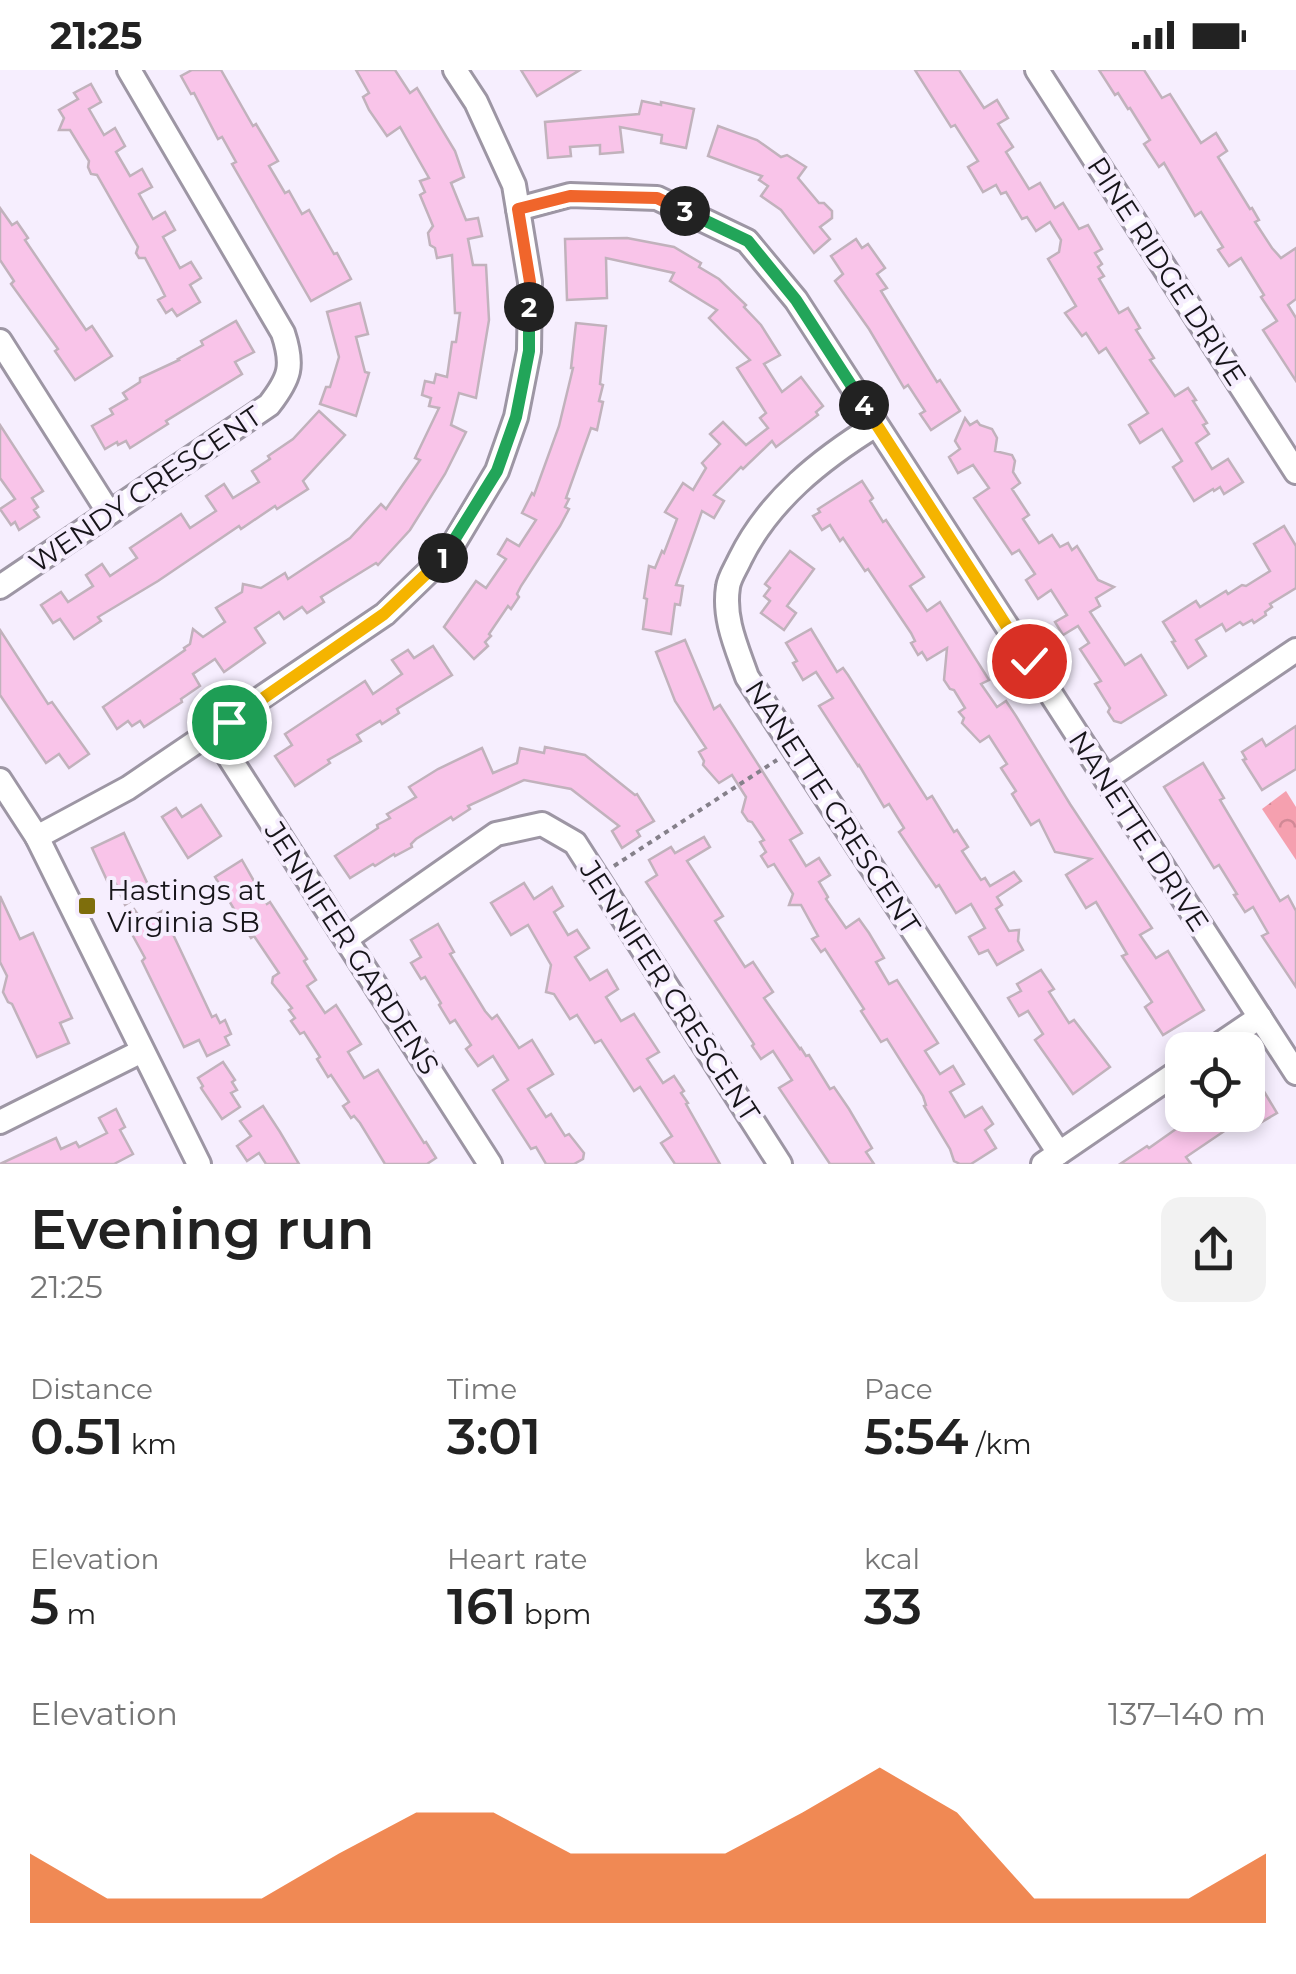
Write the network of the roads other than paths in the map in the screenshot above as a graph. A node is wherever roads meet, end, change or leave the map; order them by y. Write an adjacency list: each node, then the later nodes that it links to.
1 (129, 70): 8 (street, WENDY CRESCENT)
2 (456, 70): 4 (street)
3 (1037, 70): 7 (street, PINE RIDGE DRIVE)
4 (518, 209): 6 (street, NANETTE DRIVE); 11 (street)
5 (0, 341): 8 (street)
6 (876, 425): 12 (street, NANETTE DRIVE); 22 (street, NANETTE CRESCENT)
7 (1296, 472)
8 (108, 513): 9 (street, WENDY CRESCENT)
9 (0, 587)
10 (1296, 650): 12 (street)
11 (213, 732): 14 (street); 15 (street, JENNIFER GARDENS)
12 (1106, 779): 16 (street, NANETTE DRIVE)
13 (0, 780): 14 (street)
14 (37, 836): 18 (street)
15 (346, 939): 24 (street, JENNIFER GARDENS); 25 (street, JENNIFER CRESCENT)
16 (1260, 1017): 17 (street); 19 (street, NANETTE DRIVE)
17 (1238, 1032)
18 (142, 1050): 21 (street); 23 (street)
19 (1296, 1073)
20 (1165, 1081): 22 (street)
21 (0, 1122)
22 (1051, 1158)
23 (199, 1164)
24 (490, 1164)
25 (780, 1164)

